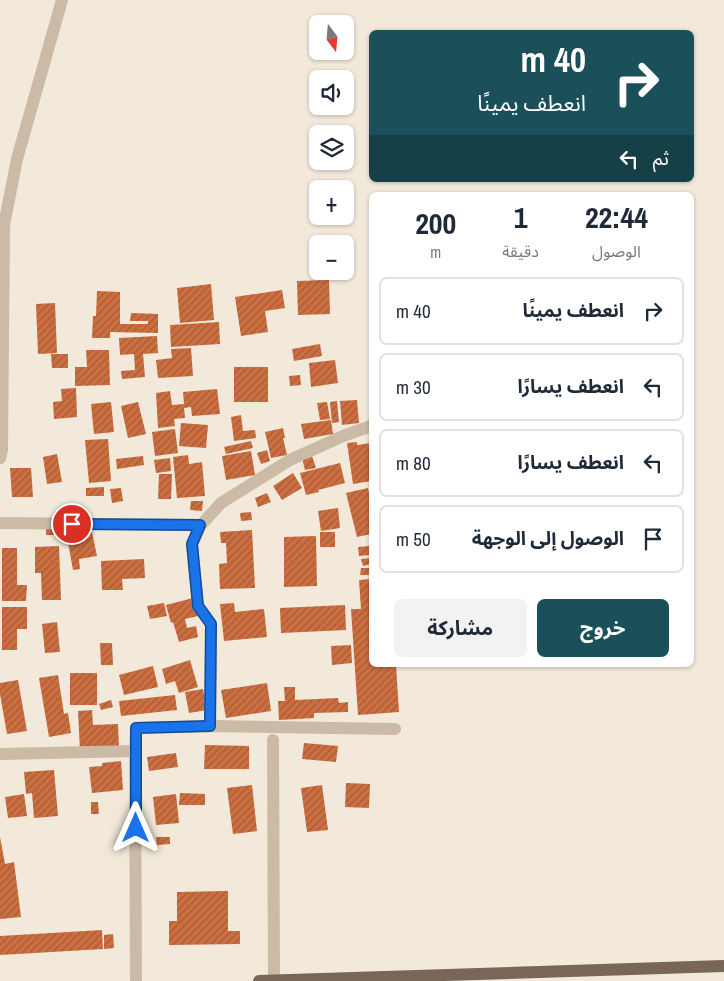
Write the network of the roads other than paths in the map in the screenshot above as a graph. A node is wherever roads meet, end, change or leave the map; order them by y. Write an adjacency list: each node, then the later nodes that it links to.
1 (62, 0): 3 (street)
2 (369, 427): 5 (street)
3 (0, 458)
4 (0, 523): 5 (street)
5 (200, 525): 6 (street)
6 (210, 726): 7 (street); 9 (street)
7 (395, 729)
8 (272, 740): 12 (street)
9 (136, 752): 10 (street); 13 (street)
10 (0, 754)
11 (724, 966): 12 (main road)
12 (274, 980): 14 (main road)
13 (136, 981)
14 (259, 981)

